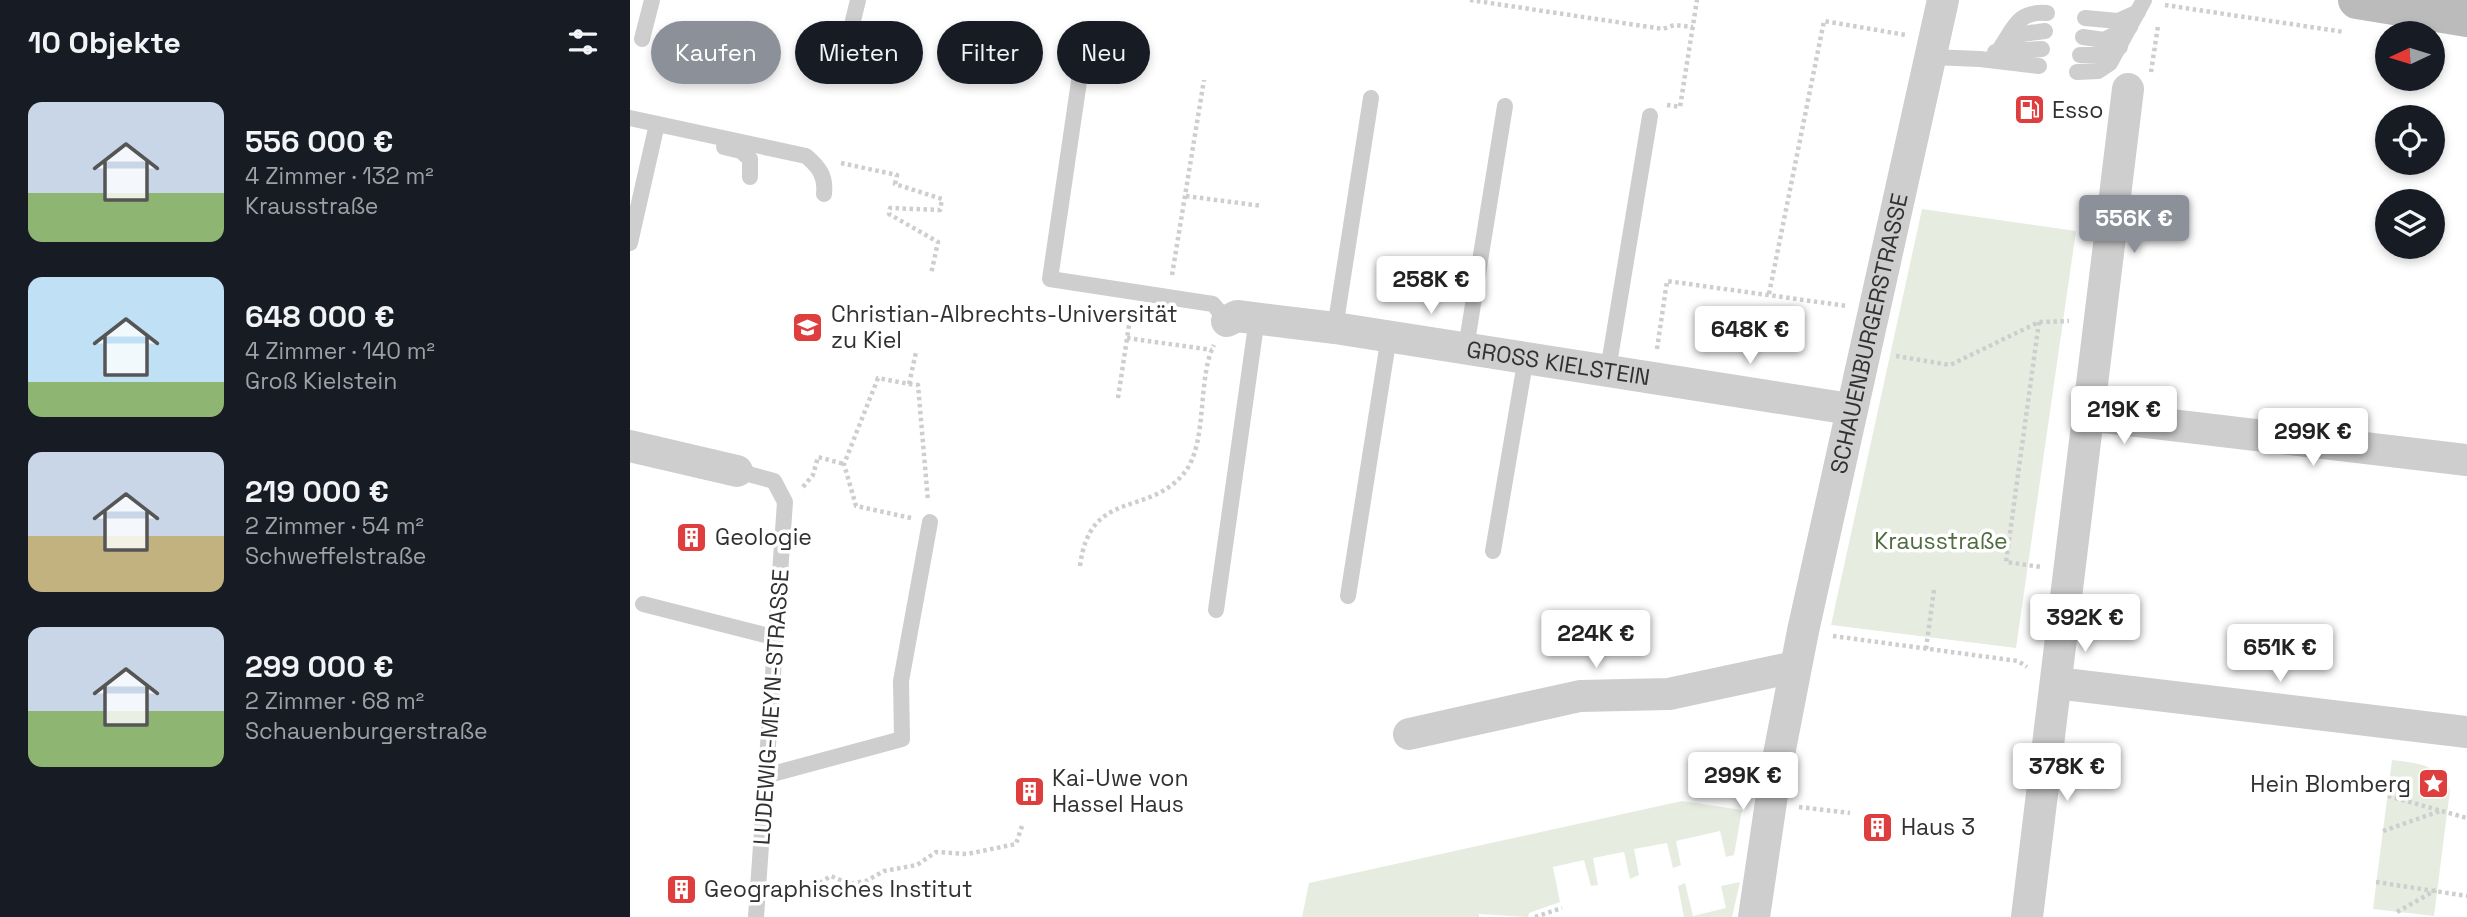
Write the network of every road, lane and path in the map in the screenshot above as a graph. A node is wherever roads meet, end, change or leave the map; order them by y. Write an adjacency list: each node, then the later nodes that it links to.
1 (652, 0): 19 (lane)
2 (858, 0): 13 (lane)
3 (1470, 0): 15 (path)
4 (1697, 0): 15 (path)
5 (1943, 0): 21 (street, SCHAUENBURGERSTRASSE)
6 (2141, 4): 7 (path); 11 (lane); 16 (lane)
7 (2167, 5): 8 (path); 10 (path)
8 (2160, 10)
9 (2048, 13): 23 (lane)
10 (2351, 16): 12 (main road)
11 (2085, 18)
12 (2467, 18)
13 (853, 21)
14 (2158, 23): 30 (path)
15 (1693, 27): 33 (path)
16 (2130, 27): 18 (lane); 20 (lane)
17 (2045, 31): 23 (lane)
18 (2083, 37)
19 (642, 39)
20 (2120, 47): 24 (lane); 27 (lane)
21 (1933, 48): 25 (lane); 45 (path); 47 (street, SCHAUENBURGERSTRASSE)
22 (2042, 49): 23 (lane)
23 (1999, 50): 25 (lane)
24 (2080, 55)
25 (1980, 59): 26 (lane)
26 (2039, 66)
27 (2077, 72)
28 (1204, 80): 40 (path)
29 (1079, 84): 44 (lane)
30 (2128, 89): 48 (street)
31 (1371, 98): 51 (lane)
32 (1505, 106): 54 (lane)
33 (1650, 116): 59 (lane)
34 (630, 118): 35 (lane)
35 (657, 124): 36 (lane); 42 (lane)
36 (710, 138): 37 (lane); 38 (lane)
37 (806, 156): 39 (lane); 43 (path)
38 (750, 177)
39 (824, 194)
40 (1186, 196): 41 (path); 46 (path)
41 (1262, 206)
42 (630, 243)
43 (931, 274)
44 (1134, 291): 46 (lane); 53 (path)
45 (1769, 294): 47 (path); 60 (path)
46 (1168, 297): 49 (lane)
47 (1873, 310): 56 (street, SCHAUENBURGERSTRASSE)
48 (2100, 319): 50 (path); 64 (street)
49 (1242, 320): 51 (street, GROSS KIELSTEIN); 55 (path); 77 (lane)
50 (2039, 322): 56 (path); 72 (path)
51 (1335, 328): 52 (street, GROSS KIELSTEIN)
52 (1389, 336): 54 (street, GROSS KIELSTEIN); 75 (lane)
53 (1127, 338): 55 (path); 62 (path)
54 (1465, 348): 58 (street, GROSS KIELSTEIN)
55 (1212, 351): 73 (path)
56 (1864, 351): 63 (street, SCHAUENBURGERSTRASSE)
57 (916, 352): 61 (path)
58 (1526, 358): 59 (street, GROSS KIELSTEIN); 71 (lane)
59 (1608, 370): 60 (street, GROSS KIELSTEIN)
60 (1652, 377): 63 (street, GROSS KIELSTEIN)
61 (909, 384): 67 (path); 70 (path)
62 (1118, 398)
63 (1850, 409): 78 (street, SCHAUENBURGERSTRASSE)
64 (2087, 415): 66 (street); 82 (street)
65 (630, 446): 68 (street)
66 (2467, 460)
67 (845, 464): 69 (path); 70 (path)
68 (737, 471): 69 (lane)
69 (783, 493): 79 (lane, LUDEWIG-MEYN-STRASSE)
70 (930, 522): 85 (lane)
71 (1493, 551)
72 (2006, 562)
73 (1080, 566)
74 (1934, 590): 80 (path)
75 (1348, 596)
76 (643, 604): 79 (lane)
77 (1216, 610)
78 (1803, 631): 80 (path); 81 (street, SCHAUENBURGERSTRASSE)
79 (773, 637): 85 (lane, LUDEWIG-MEYN-STRASSE)
80 (1926, 649): 82 (path)
81 (1796, 667): 84 (street); 87 (street, SCHAUENBURGERSTRASSE)
82 (2056, 683): 83 (street); 102 (street)
83 (2467, 732)
84 (1409, 734)
85 (765, 776): 93 (lane, LUDEWIG-MEYN-STRASSE)
86 (2388, 796): 88 (path)
87 (1771, 803): 89 (path); 101 (street, SCHAUENBURGERSTRASSE)
88 (2441, 811): 90 (path); 92 (path)
89 (1850, 813)
90 (2467, 818)
91 (1023, 823): 93 (path)
92 (2382, 831)
93 (761, 877): 99 (lane, LUDEWIG-MEYN-STRASSE)
94 (2376, 882): 95 (path)
95 (2437, 890): 96 (path); 98 (path)
96 (2467, 896)
97 (1562, 908): 100 (path)
98 (2397, 912)
99 (756, 917)
100 (1535, 917)
101 (1754, 917)
102 (2027, 917)

